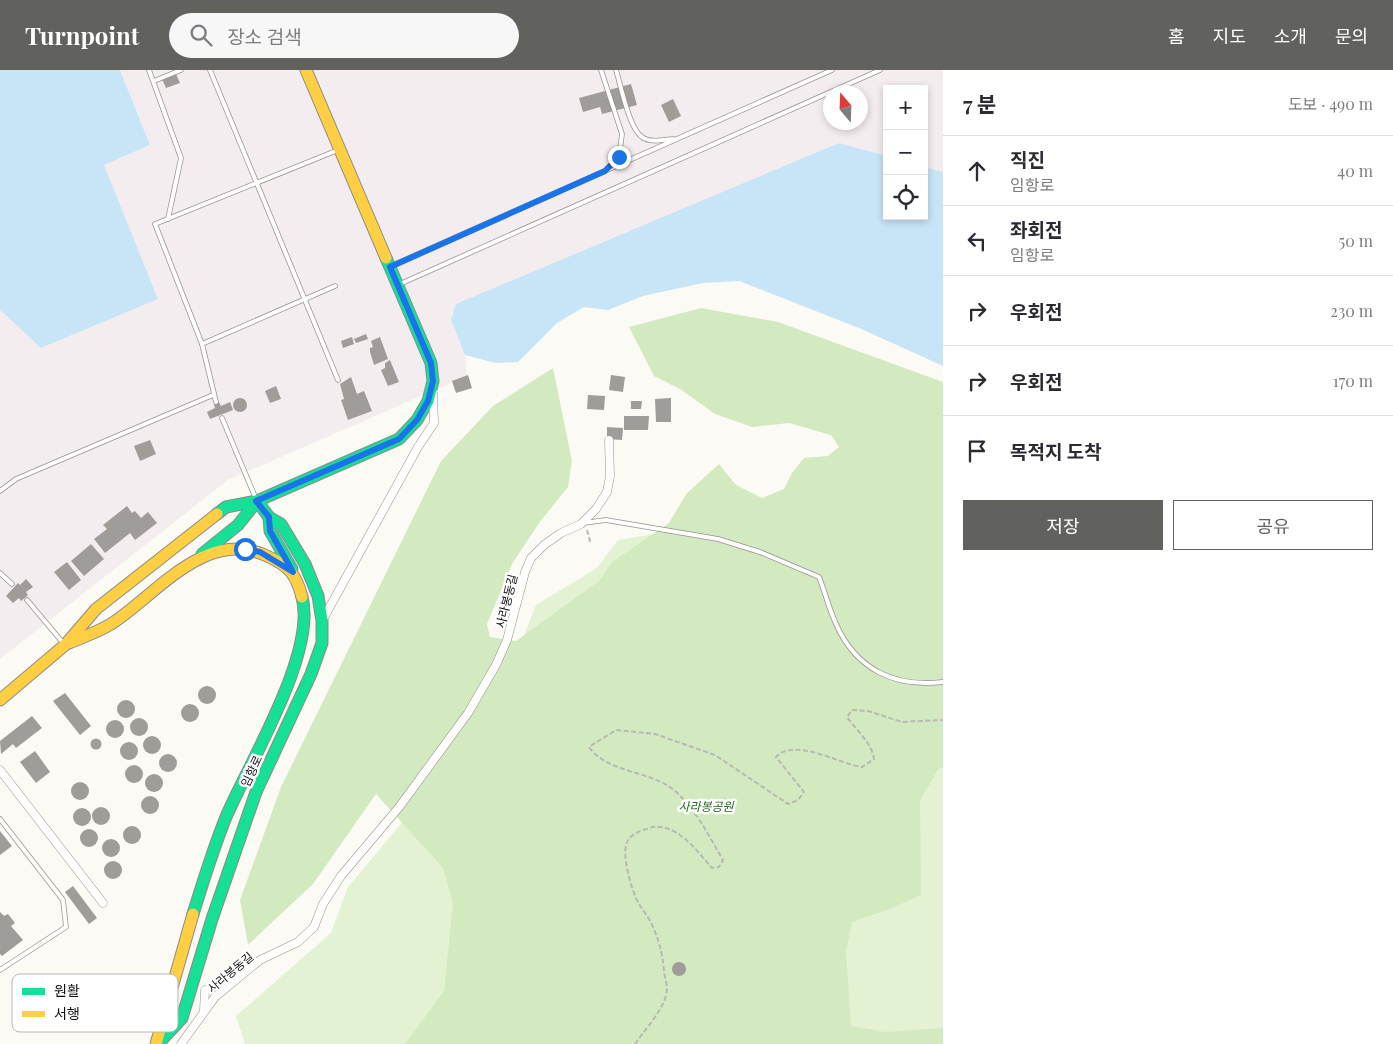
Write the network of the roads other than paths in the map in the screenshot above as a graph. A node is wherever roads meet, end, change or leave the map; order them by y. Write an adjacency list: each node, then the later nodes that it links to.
1 (149, 70): 9 (lane)
2 (181, 70): 9 (lane)
3 (210, 70): 13 (lane)
4 (306, 70): 11 (main road)
5 (601, 70): 12 (lane)
6 (616, 70): 10 (lane)
7 (832, 70): 10 (lane)
8 (880, 70): 16 (lane)
9 (154, 81): 14 (lane)
10 (678, 139): 12 (lane)
11 (339, 150): 13 (lane); 15 (main road)
12 (605, 171): 15 (lane)
13 (256, 183): 14 (lane); 18 (lane)
14 (168, 219): 19 (lane)
15 (390, 267): 16 (main road)
16 (398, 285): 21 (main road)
17 (335, 286): 18 (lane)
18 (305, 299): 19 (lane); 20 (lane)
19 (202, 344): 22 (lane)
20 (338, 380)
21 (433, 381): 27 (main road); 35 (street)
22 (212, 395): 23 (lane); 26 (lane)
23 (216, 402)
24 (222, 418): 27 (lane)
25 (609, 440): 29 (street)
26 (0, 491)
27 (256, 501): 28 (main road, 임항로); 30 (main road); 36 (main road)
28 (269, 517): 31 (main road, 임항로); 35 (main road, 임항로)
29 (583, 523): 37 (lane, 사라봉동길); 45 (street, 사라봉동길)
30 (195, 560): 31 (main road); 36 (main road)
31 (293, 572): 43 (main road, 임항로)
32 (0, 573): 33 (lane)
33 (12, 584)
34 (27, 600): 36 (lane)
35 (322, 621): 46 (main road, 임항로)
36 (65, 645): 38 (main road)
37 (943, 682)
38 (0, 700)
39 (0, 770): 41 (street)
40 (0, 819): 42 (lane)
41 (103, 903)
42 (0, 970)
43 (177, 974)
44 (205, 990): 45 (street)
45 (204, 1010): 49 (street, 사라봉동길)
46 (178, 1022)
47 (169, 1032): 48 (main road, 임항로)
48 (157, 1044)
49 (181, 1044)

